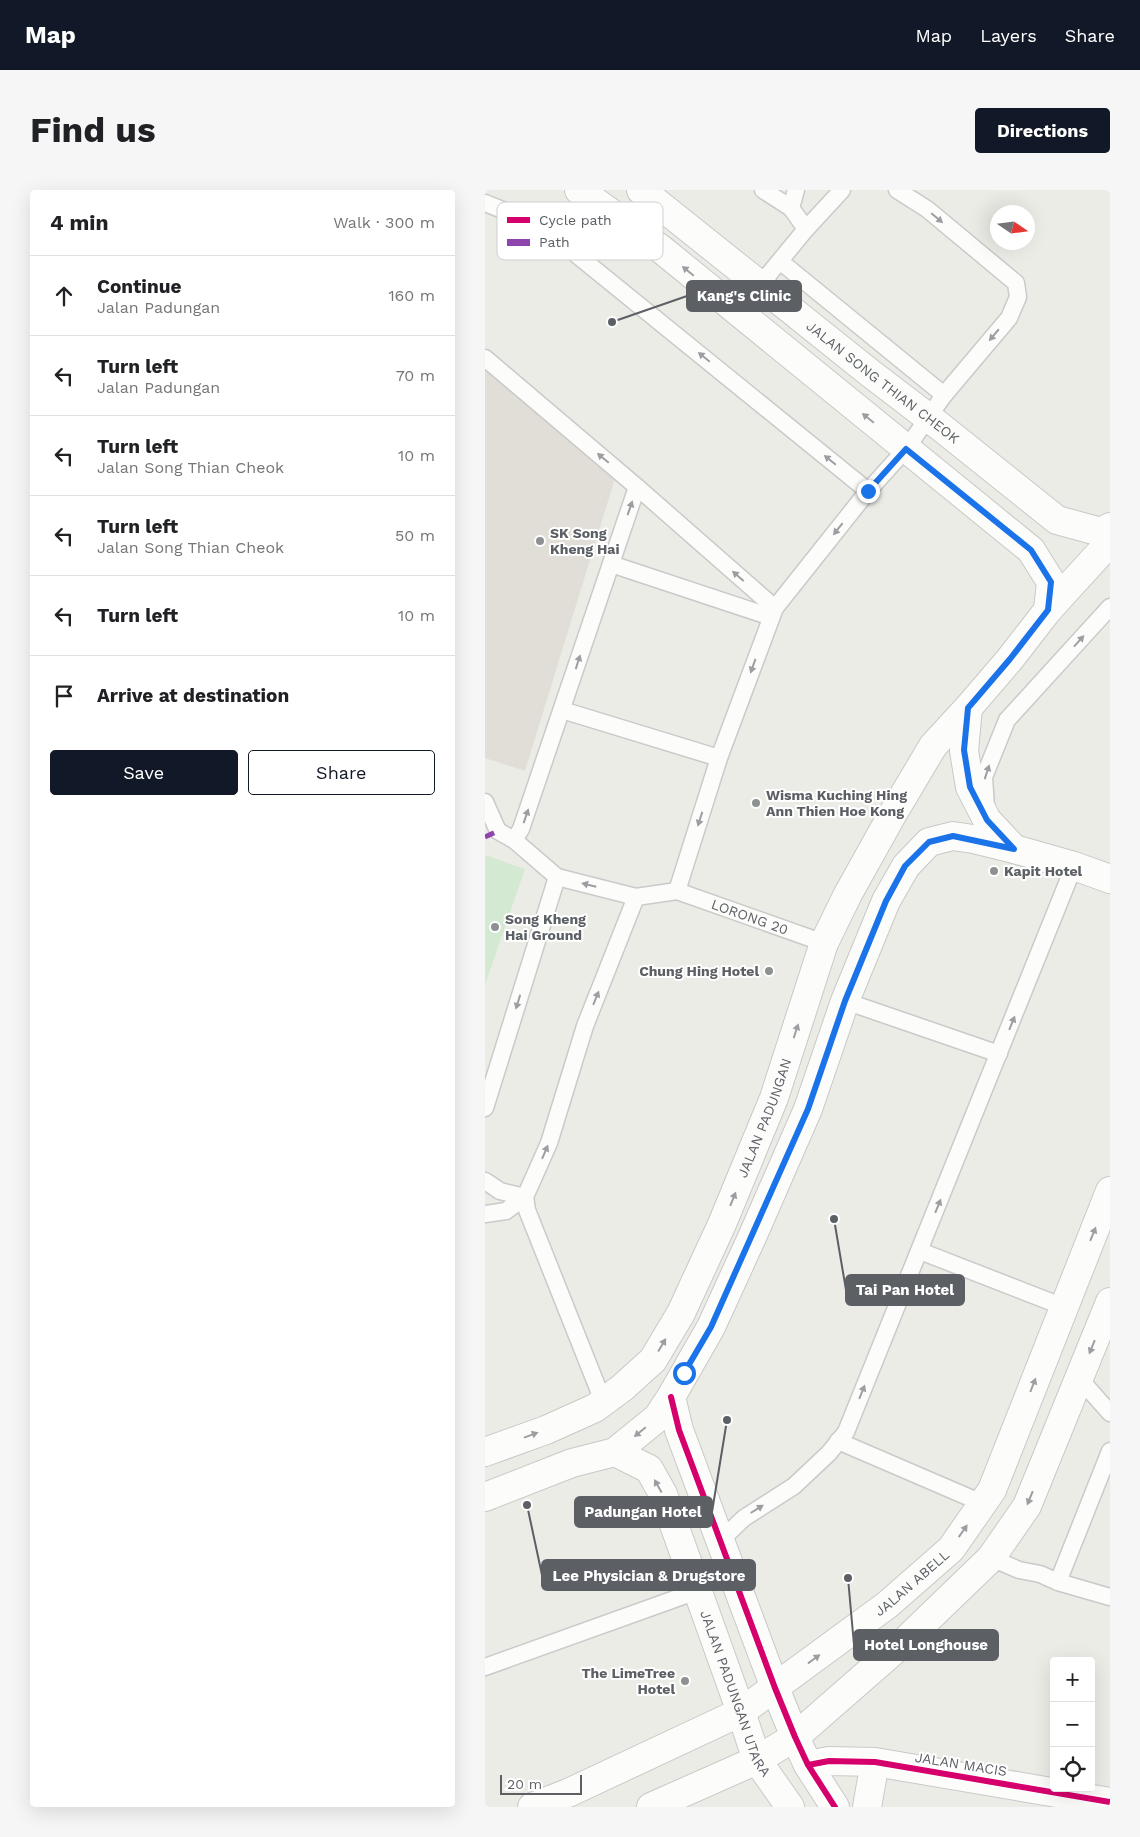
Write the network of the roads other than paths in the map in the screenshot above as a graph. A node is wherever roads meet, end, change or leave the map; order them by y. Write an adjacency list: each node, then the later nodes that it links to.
1 (579, 190): 7 (main road, one-way to 1)
2 (641, 190): 8 (main road, JALAN SONG THIAN CHEOK)
3 (763, 190): 12 (lane)
4 (796, 190): 12 (lane)
5 (842, 190): 13 (lane)
6 (897, 190): 19 (lane, one-way to 19)
7 (596, 202)
8 (656, 202)
9 (485, 203): 10 (lane, one-way to 9)
10 (497, 208)
11 (663, 208): 17 (main road, JALAN SONG THIAN CHEOK)
12 (791, 208): 13 (lane)
13 (806, 229): 16 (lane)
14 (663, 251): 21 (main road, one-way to 14)
15 (584, 260): 23 (lane, one-way to 15)
16 (781, 262): 17 (lane); 19 (lane)
17 (760, 286): 20 (main road, JALAN SONG THIAN CHEOK)
18 (485, 358): 22 (lane, one-way to 18)
19 (944, 395): 20 (lane)
20 (928, 418): 21 (lane); 24 (main road, JALAN SONG THIAN CHEOK)
21 (906, 449): 23 (lane); 28 (main road)
22 (637, 487): 26 (lane, one-way to 22); 29 (lane, one-way to 22)
23 (868, 491): 29 (lane, one-way to 29)
24 (1110, 527)
25 (1110, 542): 28 (main road, JALAN PADUNGAN)
26 (611, 564): 29 (lane); 31 (lane, one-way to 26)
27 (1110, 607): 34 (lane, one-way to 27)
28 (1048, 610): 30 (main road, JALAN PADUNGAN)
29 (773, 613): 32 (lane, one-way to 32)
30 (968, 708): 34 (main road); 42 (main road, JALAN PADUNGAN)
31 (562, 710): 32 (lane); 35 (lane, one-way to 31)
32 (719, 758): 40 (lane, one-way to 40)
33 (485, 802): 35 (lane)
34 (987, 820): 36 (main road)
35 (514, 840): 38 (lane)
36 (1014, 849): 37 (main road); 43 (main road)
37 (1074, 866): 39 (main road); 44 (lane, one-way to 37)
38 (557, 878): 41 (lane, one-way to 38); 45 (lane, one-way to 45)
39 (1110, 879)
40 (677, 891): 41 (lane); 42 (lane, LORONG 20)
41 (636, 897): 48 (lane, one-way to 41)
42 (824, 943): 55 (main road, JALAN PADUNGAN, one-way to 42)
43 (845, 1001): 44 (lane); 54 (main road)
44 (999, 1054): 50 (lane, one-way to 44)
45 (485, 1108)
46 (485, 1182): 48 (lane)
47 (1110, 1192): 51 (main road, JALAN ABELL, one-way to 47)
48 (525, 1197): 49 (lane); 55 (lane)
49 (485, 1214)
50 (919, 1251): 51 (lane); 57 (lane, one-way to 50)
51 (1063, 1307): 62 (main road, JALAN ABELL, one-way to 51)
52 (1109, 1309): 53 (main road, one-way to 53)
53 (1079, 1378): 56 (lane); 64 (main road, one-way to 64)
54 (671, 1396): 60 (main road, one-way to 60); 63 (main road)
55 (603, 1401): 59 (main road, JALAN PADUNGAN, one-way to 55)
56 (1110, 1412)
57 (838, 1441): 62 (lane); 63 (lane, one-way to 57)
58 (1110, 1451): 65 (lane)
59 (485, 1452)
60 (615, 1452): 61 (main road); 66 (main road, JALAN PADUNGAN UTARA, one-way to 60)
61 (485, 1497)
62 (982, 1503): 69 (main road, JALAN ABELL, one-way to 62)
63 (720, 1541): 69 (main road)
64 (991, 1558): 65 (lane); 71 (main road)
65 (1058, 1582): 67 (lane)
66 (697, 1591): 68 (lane); 70 (main road, JALAN PADUNGAN UTARA)
67 (1110, 1597)
68 (485, 1666)
69 (775, 1688): 70 (main road, JALAN ABELL); 71 (main road)
70 (741, 1712): 72 (main road, JALAN PADUNGAN UTARA); 76 (main road, JALAN ABELL)
71 (795, 1737): 72 (main road); 74 (main road)
72 (757, 1760): 77 (main road); 78 (main road, JALAN PADUNGAN UTARA)
73 (875, 1762): 74 (main road, JALAN MACIS); 75 (main road, JALAN MACIS); 80 (main road)
74 (808, 1765): 79 (main road)
75 (1110, 1802)
76 (532, 1807)
77 (651, 1807)
78 (790, 1807)
79 (835, 1807)
80 (867, 1807)

